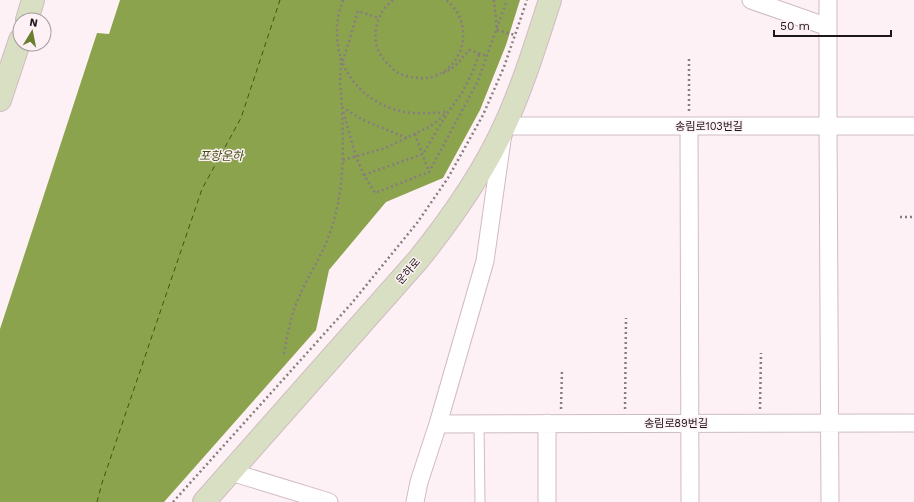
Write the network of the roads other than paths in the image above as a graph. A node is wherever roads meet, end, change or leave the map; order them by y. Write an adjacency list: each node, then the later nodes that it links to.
1 (34, 0): 5 (street)
2 (550, 0): 9 (street, 운하로)
3 (751, 0): 6 (street)
4 (828, 0): 6 (street)
5 (30, 12)
6 (828, 27): 11 (street)
7 (16, 52): 8 (street)
8 (1, 93)
9 (504, 126): 10 (street, 송림로103번길); 16 (street); 19 (street, 운하로)
10 (689, 126): 11 (street, 송림로103번길); 13 (street)
11 (828, 126): 12 (street, 송림로103번길); 14 (street)
12 (914, 126)
13 (690, 423): 14 (street, 송림로89번길); 18 (street, 송림로89번길); 25 (street)
14 (829, 423): 15 (street, 송림로89번길); 26 (street)
15 (914, 423)
16 (438, 424): 17 (street, 송림로89번길); 22 (street)
17 (479, 424): 18 (street, 송림로89번길); 23 (lane)
18 (554, 424): 24 (street)
19 (231, 472): 20 (street, 운하로); 21 (street)
20 (204, 502)
21 (328, 502)
22 (415, 502)
23 (480, 502)
24 (547, 502)
25 (690, 502)
26 (830, 502)

